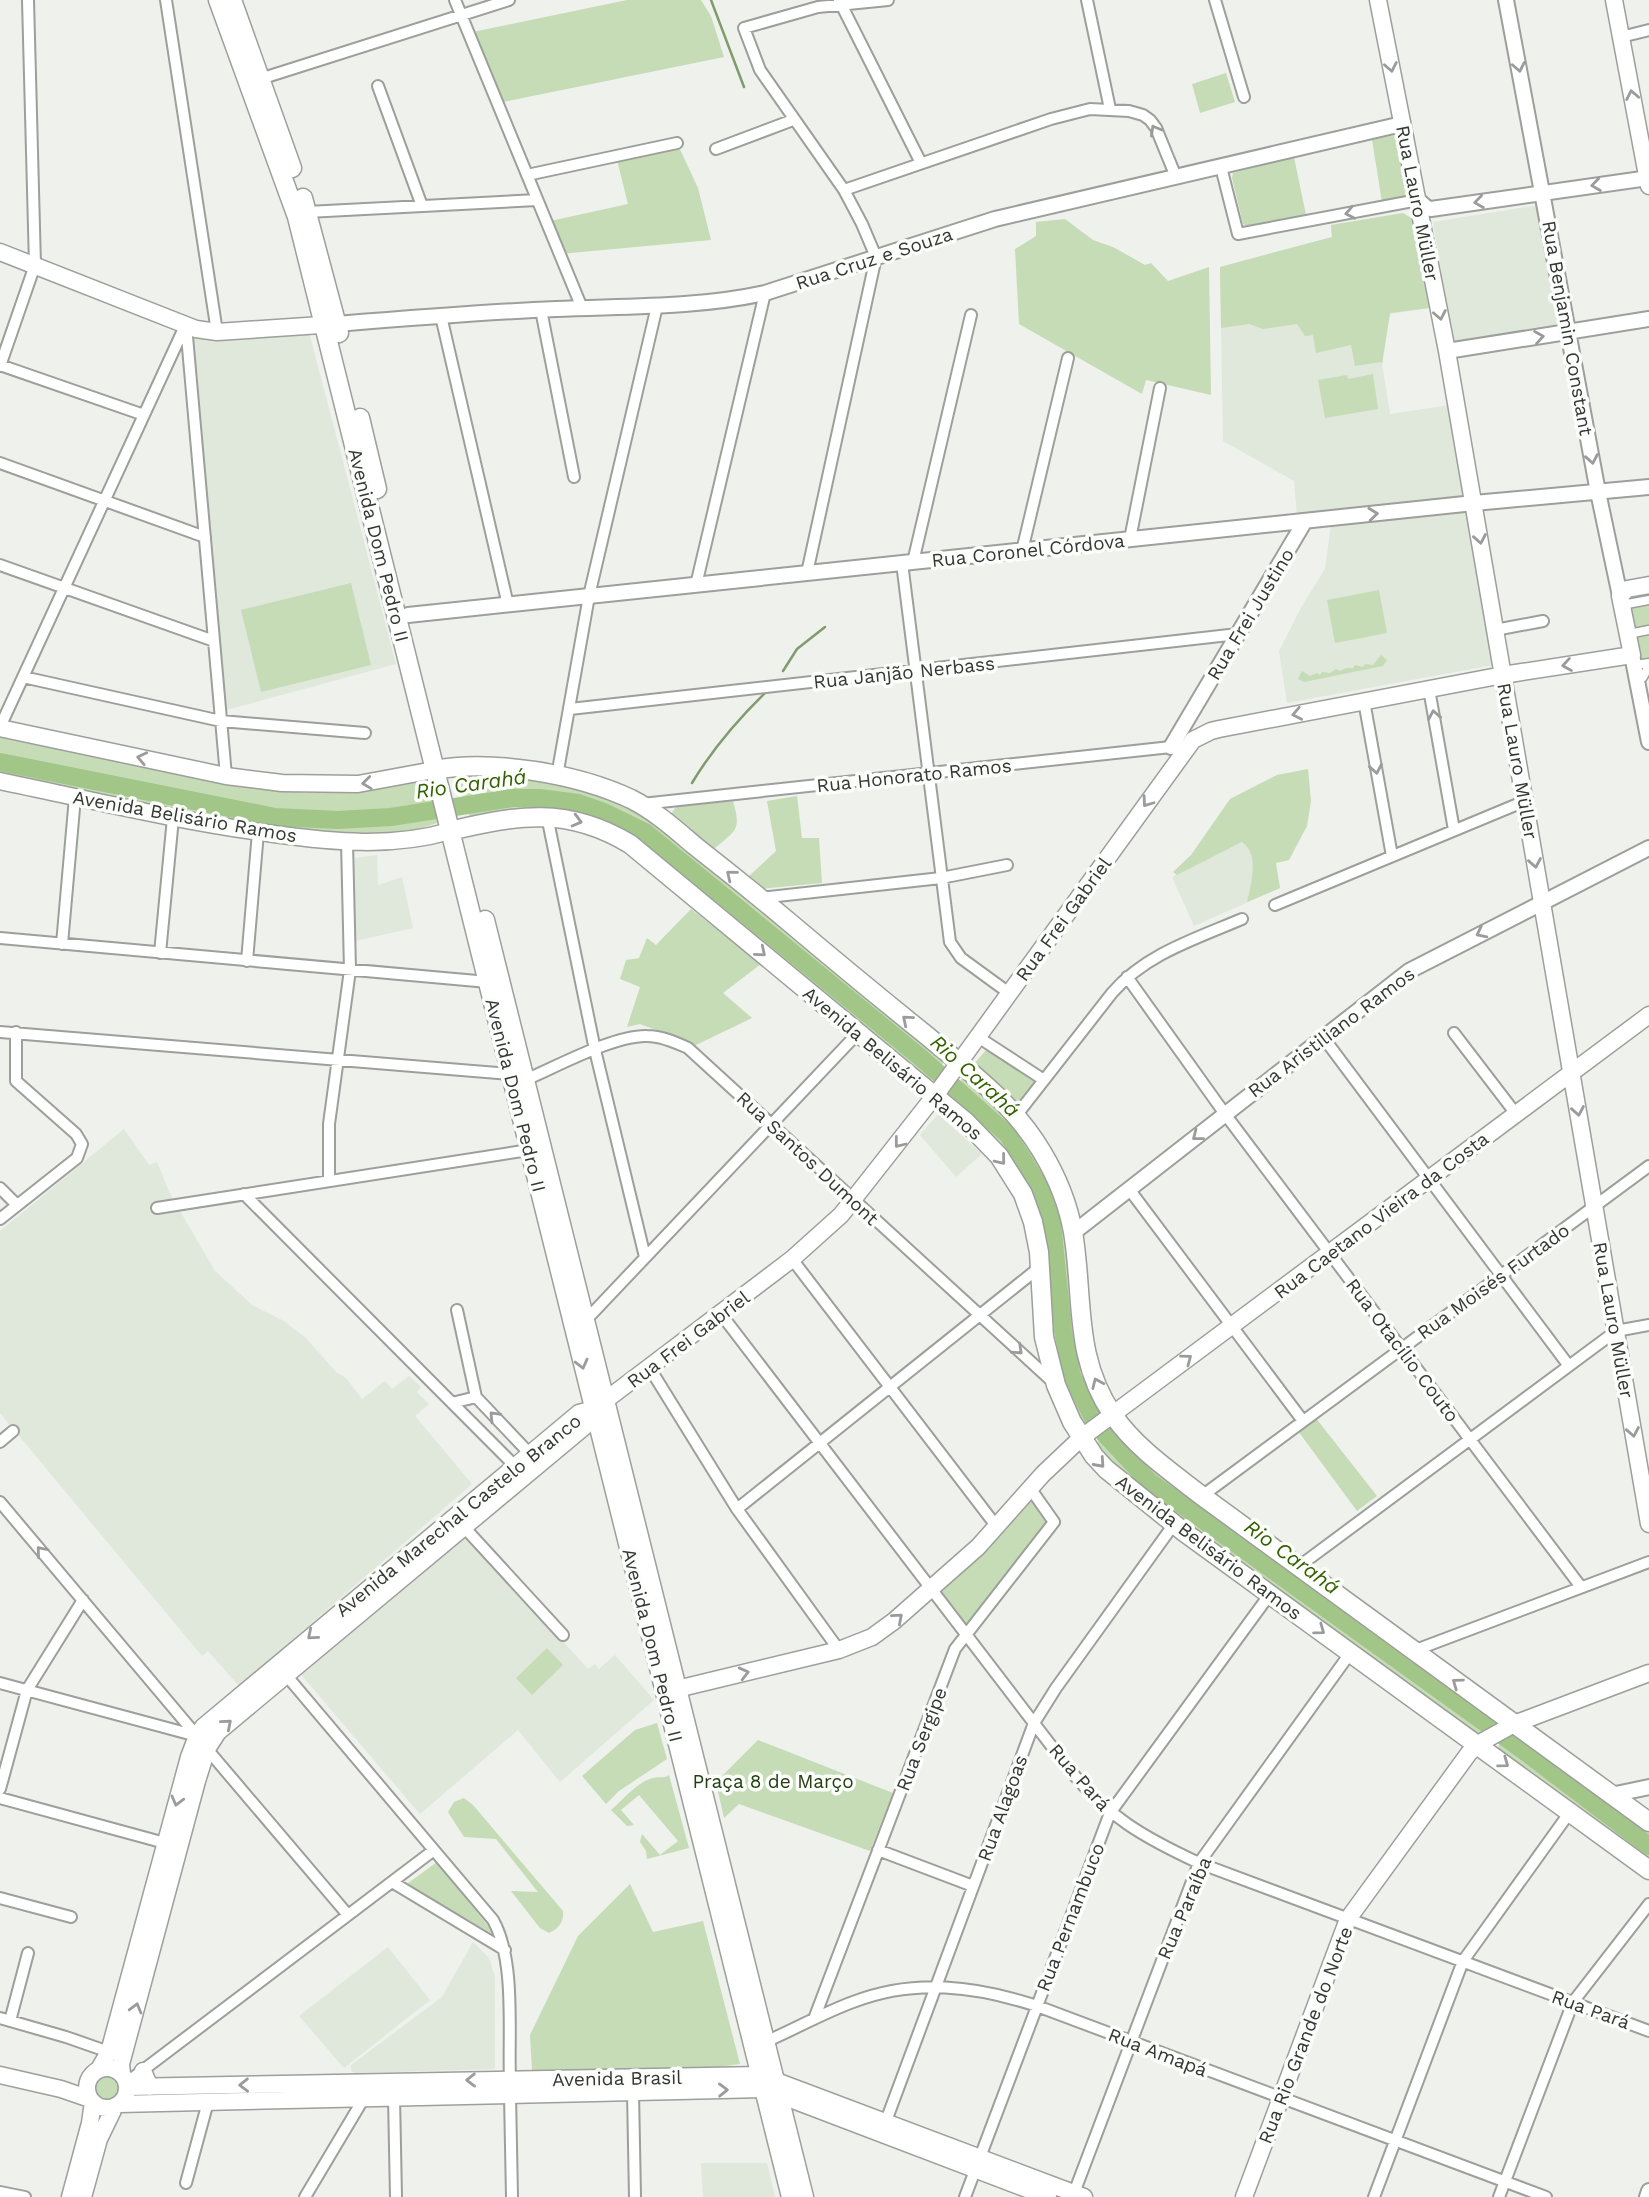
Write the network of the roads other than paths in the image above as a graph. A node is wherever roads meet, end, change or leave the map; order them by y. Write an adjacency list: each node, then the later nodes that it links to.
1 (28, 0): 38 (street)
2 (166, 0): 48 (street)
3 (218, 0): 46 (main road, Avenida Dom Pedro II)
4 (232, 0): 17 (main road, Avenida Dom Pedro II)
5 (455, 0): 14 (street)
6 (509, 0): 14 (street)
7 (888, 0): 13 (street)
8 (1087, 0): 20 (street)
9 (1215, 0): 19 (street)
10 (1377, 0): 22 (main road, Rua Lauro Müller, one-way to 22)
11 (1506, 0): 31 (street, Rua Benjamin Constant, one-way to 31)
12 (1614, 0): 16 (main road)
13 (840, 3): 21 (street); 25 (street)
14 (461, 16): 17 (street); 27 (street)
15 (1649, 30): 16 (street)
16 (1621, 37): 29 (main road, one-way to 16)
17 (260, 79): 35 (main road, Avenida Dom Pedro II)
18 (378, 86): 34 (street)
19 (1244, 97)
20 (1111, 109): 25 (street); 28 (street, one-way to 20)
21 (793, 120): 24 (street); 30 (street)
22 (1402, 124): 26 (street, Rua Cruz e Souza); 33 (main road, Rua Lauro Müller)
23 (677, 143): 27 (street)
24 (716, 149)
25 (920, 163): 30 (street)
26 (1221, 167): 28 (street, Rua Cruz e Souza); 33 (street, one-way to 26)
27 (527, 175): 32 (street)
28 (1176, 177): 37 (street, Rua Cruz e Souza)
29 (1648, 180): 31 (street, one-way to 31)
30 (844, 190): 37 (street)
31 (1544, 193): 33 (street, one-way to 33); 49 (street, Rua Benjamin Constant)
32 (537, 200): 34 (street); 41 (street)
33 (1418, 200): 50 (main road, Rua Lauro Müller, one-way to 50)
34 (422, 206): 35 (street)
35 (307, 212): 46 (main road, Avenida Dom Pedro II)
36 (0, 252): 38 (main road)
37 (876, 257): 39 (street, Rua Cruz e Souza); 67 (street)
38 (35, 265): 47 (main road); 52 (street)
39 (765, 293): 40 (street, Rua Cruz e Souza); 68 (street)
40 (657, 306): 41 (street, Rua Cruz e Souza); 71 (street)
41 (582, 308): 42 (street, Rua Cruz e Souza)
42 (541, 310): 44 (street, Rua Cruz e Souza); 56 (street)
43 (971, 315): 65 (street)
44 (441, 316): 46 (street, Rua Cruz e Souza); 74 (street)
45 (1649, 319): 49 (street)
46 (330, 324): 48 (main road); 75 (main road, Avenida Dom Pedro II); 96 (main road, Avenida Dom Pedro II)
47 (186, 325): 48 (main road); 54 (street); 62 (street)
48 (217, 332)
49 (1569, 332): 50 (street, one-way to 49); 58 (street, Rua Benjamin Constant, one-way to 58)
50 (1447, 351): 60 (main road, Rua Lauro Müller)
51 (1068, 358): 64 (street)
52 (0, 365): 54 (street)
53 (1160, 388): 63 (street)
54 (144, 415): 59 (street)
55 (0, 463): 59 (street)
56 (574, 477)
57 (1649, 487): 58 (street, Rua Coronel Córdova)
58 (1598, 492): 60 (street, Rua Coronel Córdova); 72 (street, Rua Benjamin Constant)
59 (105, 501): 62 (street); 70 (street)
60 (1474, 503): 61 (street, Rua Coronel Córdova, one-way to 60); 77 (main road, Rua Lauro Müller, one-way to 77)
61 (1305, 521): 63 (street, Rua Coronel Córdova); 79 (street, Rua Frei Justino)
62 (205, 537): 81 (street)
63 (1130, 540): 64 (street, Rua Coronel Córdova)
64 (1022, 551): 65 (street, Rua Coronel Córdova)
65 (907, 563): 67 (street, Rua Coronel Córdova); 83 (street)
66 (0, 565): 70 (street)
67 (807, 573): 68 (street, Rua Coronel Córdova)
68 (696, 585): 71 (street, Rua Coronel Córdova)
69 (1649, 585): 72 (main road)
70 (64, 588): 81 (street); 85 (street)
71 (589, 596): 74 (street, Rua Coronel Córdova); 89 (street)
72 (1624, 598): 73 (street); 73 (street); 80 (main road, Rua Benjamin Constant)
73 (1645, 601)
74 (508, 605): 75 (street, Rua Coronel Córdova)
75 (408, 615): 96 (main road, Avenida Dom Pedro II)
76 (1543, 621): 77 (street)
77 (1495, 630): 84 (main road, Rua Lauro Müller)
78 (1649, 631): 80 (street)
79 (1238, 634): 83 (street, Rua Janjão Nerbass); 88 (street, Rua Frei Justino)
80 (1631, 634): 82 (main road, Rua Benjamin Constant)
81 (214, 641): 90 (street)
82 (1641, 668): 84 (main road, Rua Frei Gabriel, one-way to 84); 94 (street)
83 (915, 670): 89 (street, Rua Janjão Nerbass); 97 (street)
84 (1503, 675): 86 (main road, Rua Frei Gabriel); 102 (main road, Rua Lauro Müller)
85 (23, 677): 90 (street); 91 (street)
86 (1429, 689): 87 (main road, Rua Frei Gabriel); 107 (street, one-way to 86)
87 (1364, 701): 92 (main road, Rua Frei Gabriel, one-way to 92); 111 (street, one-way to 111)
88 (1195, 706): 92 (street); 95 (street, Rua Frei Justino)
89 (570, 709): 99 (street)
90 (221, 721): 93 (street); 98 (street)
91 (0, 728): 98 (main road, Avenida Belisário Ramos, one-way to 91)
92 (1211, 731): 95 (main road, Rua Frei Gabriel)
93 (365, 733)
94 (1649, 742)
95 (1179, 747): 97 (street, Rua Honorato Ramos); 125 (main road, Rua Frei Gabriel, one-way to 125)
96 (440, 769): 98 (main road, Avenida Belisário Ramos, one-way to 98); 99 (main road, Avenida Belisário Ramos); 106 (main road, Avenida Dom Pedro II)
97 (928, 774): 103 (street, Rua Honorato Ramos); 113 (street)
98 (226, 776)
99 (557, 776): 103 (main road, Avenida Belisário Ramos)
100 (0, 781): 101 (main road, Avenida Belisário Ramos)
101 (75, 797): 105 (main road, Avenida Belisário Ramos); 119 (street)
102 (1525, 801): 107 (street); 115 (main road, Rua Lauro Müller, one-way to 115)
103 (642, 804): 114 (main road, Avenida Belisário Ramos, one-way to 103)
104 (547, 816): 106 (main road, Avenida Belisário Ramos); 129 (main road, Avenida Belisário Ramos, one-way to 129); 133 (street)
105 (173, 818): 108 (main road, Avenida Belisário Ramos); 120 (street)
106 (455, 826): 109 (main road, Avenida Belisário Ramos); 124 (main road, Avenida Dom Pedro II); 137 (main road, Avenida Dom Pedro II)
107 (1454, 830): 111 (street)
108 (258, 832): 109 (main road, Avenida Belisário Ramos); 121 (street)
109 (347, 842): 122 (street)
110 (1649, 848): 115 (street, Rua Aristiliano Ramos)
111 (1392, 856): 116 (street)
112 (1007, 866): 113 (street)
113 (941, 878): 114 (street); 125 (street)
114 (760, 898): 135 (main road, Avenida Belisário Ramos, one-way to 114)
115 (1542, 902): 132 (street, Rua Aristiliano Ramos, one-way to 132); 136 (main road, Rua Lauro Müller)
116 (1275, 905)
117 (1242, 919): 123 (street)
118 (0, 939): 119 (street)
119 (62, 944): 120 (street)
120 (160, 953): 121 (street)
121 (247, 961): 122 (street)
122 (350, 970): 124 (street); 134 (street)
123 (1127, 977): 138 (street); 140 (street, Rua Otacílio Couto)
124 (488, 982): 137 (main road, Avenida Dom Pedro II)
125 (1009, 993): 131 (main road, Rua Frei Gabriel)
126 (1649, 1015): 136 (main road, Rua Caetano Vieira da Costa)
127 (0, 1032): 128 (street)
128 (16, 1032): 134 (street); 152 (street)
129 (858, 1033): 139 (main road, Avenida Belisário Ramos); 143 (street)
130 (1454, 1033): 141 (street)
131 (978, 1037): 135 (main road, Rua Frei Gabriel); 138 (street)
132 (1323, 1037): 140 (street, Rua Aristiliano Ramos); 146 (street)
133 (596, 1050): 137 (street, Rua Santos Dumont); 143 (street, Rua Santos Dumont); 158 (street)
134 (338, 1059): 137 (street); 147 (street)
135 (957, 1066): 139 (main road, Rua Frei Gabriel); 142 (main road, Avenida Belisário Ramos)
136 (1571, 1073): 141 (main road, Rua Caetano Vieira da Costa); 153 (main road, Rua Lauro Müller, one-way to 153)
137 (518, 1077): 144 (main road, Avenida Dom Pedro II); 165 (main road, Avenida Dom Pedro II)
138 (1044, 1080): 142 (street)
139 (937, 1092): 151 (main road, Rua Frei Gabriel, one-way to 151); 160 (main road, Avenida Belisário Ramos, one-way to 160)
140 (1225, 1114): 149 (street, Rua Aristiliano Ramos, one-way to 149); 157 (street, Rua Otacílio Couto)
141 (1516, 1114): 146 (main road, Rua Caetano Vieira da Costa)
142 (1016, 1116): 156 (main road, Avenida Belisário Ramos)
143 (772, 1124): 151 (street, Rua Santos Dumont); 158 (street)
144 (528, 1150): 147 (street); 176 (main road, Avenida Dom Pedro II, one-way to 176)
145 (1649, 1166): 153 (street, Rua Moisés Furtado)
146 (1429, 1179): 157 (main road, Rua Caetano Vieira da Costa); 161 (street)
147 (329, 1181): 150 (street)
148 (0, 1188): 152 (street)
149 (1129, 1189): 156 (street, Rua Aristiliano Ramos); 167 (street)
150 (244, 1194): 154 (street); 175 (street)
151 (854, 1200): 159 (main road, Rua Frei Gabriel); 164 (street, Rua Santos Dumont)
152 (17, 1205): 155 (street)
153 (1594, 1206): 161 (street, Rua Moisés Furtado); 168 (main road, Rua Lauro Müller)
154 (157, 1208)
155 (0, 1219)
156 (1073, 1233): 177 (main road, Avenida Belisário Ramos, one-way to 156)
157 (1329, 1253): 167 (main road, Rua Caetano Vieira da Costa); 169 (street, Rua Otacílio Couto)
158 (645, 1257): 165 (street)
159 (792, 1259): 163 (main road, Rua Frei Gabriel); 173 (street)
160 (1040, 1267): 164 (street); 172 (main road, Avenida Belisário Ramos)
161 (1501, 1275): 169 (street, Rua Moisés Furtado); 170 (street)
162 (457, 1310): 174 (street)
163 (721, 1314): 171 (main road, Rua Frei Gabriel); 183 (street, Rua Pará)
164 (980, 1315): 172 (street, Rua Santos Dumont, one-way to 172); 173 (street)
165 (586, 1320): 176 (main road, Avenida Dom Pedro II)
166 (1649, 1325): 168 (street)
167 (1231, 1326): 177 (main road, Rua Caetano Vieira da Costa, one-way to 167); 178 (street)
168 (1616, 1331): 170 (street); 191 (main road, Rua Lauro Müller, one-way to 191)
169 (1401, 1348): 178 (street, Rua Moisés Furtado); 181 (street, Rua Otacílio Couto)
170 (1569, 1366): 181 (street)
171 (649, 1367): 176 (main road, Rua Frei Gabriel); 189 (street)
172 (1056, 1385): 180 (main road, Avenida Belisário Ramos)
173 (890, 1387): 183 (street); 193 (street)
174 (476, 1397): 175 (street); 184 (street, one-way to 174)
175 (452, 1403): 185 (street)
176 (600, 1405): 184 (main road, Avenida Marechal Castelo Branco); 185 (main road, Avenida Marechal Castelo Branco); 208 (main road, Avenida Dom Pedro II)
177 (1109, 1417): 180 (main road, Rua Caetano Vieira da Costa); 187 (main road, Avenida Belisário Ramos)
178 (1303, 1421): 187 (street, Rua Moisés Furtado)
179 (13, 1431): 182 (street)
180 (1085, 1435): 186 (main road, Rua Caetano Vieira da Costa); 190 (main road, Avenida Belisário Ramos, one-way to 190)
181 (1470, 1439): 195 (street); 196 (street, Rua Otacílio Couto)
182 (0, 1442)
183 (820, 1443): 189 (street); 197 (street, Rua Pará)
184 (530, 1454): 185 (main road)
185 (522, 1469): 192 (main road, Avenida Marechal Castelo Branco); 212 (main road, Avenida Marechal Castelo Branco, one-way to 212)
186 (1030, 1488): 193 (main road, Rua Caetano Vieira da Costa); 200 (street, Rua Sergipe)
187 (1202, 1496): 195 (main road, Avenida Belisário Ramos)
188 (0, 1502): 199 (street, one-way to 188)
189 (737, 1508): 202 (street)
190 (1174, 1524): 198 (main road, Avenida Belisário Ramos); 210 (street, Rua Alagoas)
191 (1649, 1524)
192 (464, 1527): 201 (street); 206 (main road, Avenida Marechal Castelo Branco)
193 (998, 1527): 197 (main road, Rua Caetano Vieira da Costa)
194 (1649, 1562): 196 (street)
195 (1298, 1567): 203 (main road, Avenida Belisário Ramos)
196 (1581, 1587): 203 (street)
197 (931, 1588): 200 (street, Rua Pará); 202 (main road, Rua Caetano Vieira da Costa, one-way to 197)
198 (1270, 1594): 204 (main road, Avenida Belisário Ramos, one-way to 204); 218 (street, Rua Pernambuco)
199 (83, 1600): 209 (street); 212 (street)
200 (966, 1634): 210 (street, Rua Pará); 223 (street, Rua Sergipe)
201 (563, 1635)
202 (839, 1650): 208 (main road, Rua Caetano Vieira da Costa, one-way to 202)
203 (1413, 1651): 211 (main road, Avenida Belisário Ramos, one-way to 203)
204 (1350, 1652): 213 (main road, Avenida Belisário Ramos); 224 (street, Rua Paraíba)
205 (1649, 1674): 211 (main road, Rua Rio Grande do Norte)
206 (286, 1675): 212 (main road, Avenida Marechal Castelo Branco, one-way to 206); 222 (street)
207 (0, 1683): 209 (street)
208 (670, 1686): 242 (main road, Avenida Dom Pedro II); 250 (main road, Avenida Dom Pedro II)
209 (27, 1690): 212 (street); 215 (street)
210 (1034, 1723): 218 (street, Rua Pará); 227 (street, Rua Alagoas)
211 (1510, 1726): 213 (main road, Rua Rio Grande do Norte); 216 (main road, Avenida Belisário Ramos)
212 (202, 1742): 221 (main road, Avenida Marechal Castelo Branco, one-way to 221); 230 (street); 248 (main road, Avenida Marechal Castelo Branco, one-way to 212)
213 (1481, 1743): 219 (main road, Avenida Belisário Ramos, one-way to 219); 232 (main road, Rua Rio Grande do Norte)
214 (1649, 1787): 216 (street)
215 (0, 1789)
216 (1611, 1795): 220 (main road, Avenida Belisário Ramos)
217 (0, 1798): 221 (street)
218 (1110, 1812): 224 (street, Rua Pará); 238 (street, Rua Pernambuco)
219 (1570, 1812): 225 (main road, Avenida Belisário Ramos); 235 (street)
220 (1649, 1822)
221 (165, 1843): 244 (main road, Avenida Marechal Castelo Branco)
222 (434, 1850): 226 (street); 233 (street)
223 (878, 1850): 227 (street); 239 (street, Rua Sergipe)
224 (1199, 1863): 232 (street, Rua Pará); 243 (street, Rua Paraíba)
225 (1649, 1870)
226 (392, 1882): 230 (street); 233 (street)
227 (973, 1886): 236 (street, Rua Alagoas)
228 (0, 1898): 231 (street)
229 (1649, 1904): 237 (street)
230 (348, 1915): 245 (street)
231 (71, 1917)
232 (1348, 1919): 235 (street, Rua Pará); 257 (main road, Rua Rio Grande do Norte)
233 (505, 1950): 252 (street)
234 (28, 1953): 240 (street)
235 (1463, 1961): 237 (street, Rua Pará); 262 (street)
236 (936, 1986): 238 (street, Rua Amapá); 239 (street, Rua Amapá); 261 (street, Rua Alagoas)
237 (1573, 2002): 241 (street, Rua Pará); 264 (street)
238 (1037, 2006): 243 (street, Rua Amapá); 263 (street, Rua Pernambuco)
239 (814, 2019): 242 (street, Rua Amapá)
240 (5, 2020): 244 (street)
241 (1649, 2031)
242 (765, 2042): 250 (main road, Avenida Dom Pedro II)
243 (1131, 2042): 257 (street, Rua Amapá); 268 (street, Rua Paraíba)
244 (109, 2052): 247 (main road, Avenida Marechal Castelo Branco)
245 (142, 2071): 248 (street); 251 (main road)
246 (0, 2075): 253 (main road)
247 (93, 2075): 248 (main road); 253 (main road); 258 (main road)
248 (125, 2082): 251 (main road, Avenida Brasil); 260 (main road)
249 (349, 2083): 251 (main road, Avenida Brasil, one-way to 251); 252 (main road, Avenida Brasil, one-way to 249); 256 (main road)
250 (769, 2084): 252 (main road, Avenida Brasil); 254 (main road, Avenida Brasil, one-way to 250); 261 (main road, Avenida Brasil); 263 (main road, Avenida Brasil); 276 (main road, Avenida Dom Pedro II); 277 (main road, Avenida Dom Pedro II)
251 (150, 2087)
252 (510, 2087): 254 (main road, Avenida Brasil); 255 (main road, Avenida Brasil); 274 (street)
253 (61, 2089): 258 (main road)
254 (633, 2092): 275 (street)
255 (394, 2097): 256 (main road, Avenida Brasil); 273 (street)
256 (365, 2098): 259 (main road, Avenida Brasil); 272 (street)
257 (1281, 2098): 262 (street, Rua Amapá); 280 (main road, Rua Rio Grande do Norte)
258 (91, 2100): 260 (main road); 270 (main road)
259 (208, 2102): 260 (main road, Avenida Brasil); 265 (street)
260 (117, 2105): 271 (main road)
261 (886, 2121): 263 (main road, Avenida Brasil)
262 (1395, 2141): 264 (street, Rua Amapá); 281 (street)
263 (978, 2163): 268 (main road, Avenida Brasil); 278 (street, Rua Pernambuco); 279 (main road, Avenida Brasil)
264 (1505, 2182): 282 (street); 283 (street, Rua Amapá)
265 (186, 2183)
266 (1649, 2191): 284 (street)
267 (0, 2192): 269 (street)
268 (1079, 2195)
269 (26, 2197)
270 (70, 2197)
271 (83, 2197)
272 (305, 2197)
273 (396, 2197)
274 (512, 2197)
275 (635, 2197)
276 (791, 2197)
277 (804, 2197)
278 (965, 2197)
279 (1048, 2197)
280 (1244, 2197)
281 (1374, 2197)
282 (1499, 2197)
283 (1546, 2197)
284 (1647, 2197)

